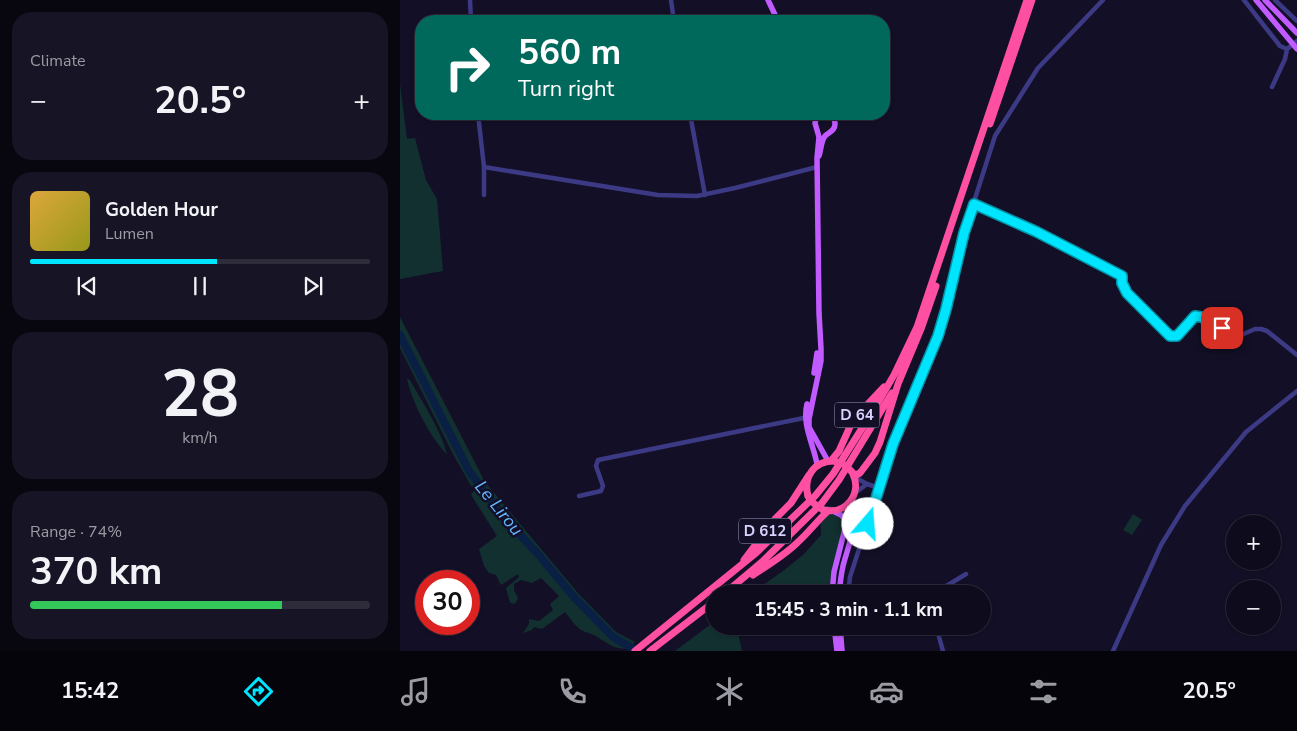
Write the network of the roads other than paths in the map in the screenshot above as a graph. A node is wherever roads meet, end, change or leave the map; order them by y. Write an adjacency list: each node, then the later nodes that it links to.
1 (469, 0): 11 (street)
2 (671, 0): 12 (street)
3 (768, 0): 13 (main road)
4 (1027, 0): 31 (highway, D 64)
5 (1032, 0): 32 (highway, D 64)
6 (1103, 0): 29 (street)
7 (1244, 0): 17 (street)
8 (1256, 0): 16 (main road)
9 (1265, 0): 15 (main road)
10 (1275, 0): 14 (street)
11 (470, 15)
12 (673, 15)
13 (775, 15)
14 (1297, 21)
15 (1297, 33)
16 (1296, 45): 17 (street)
17 (1287, 49): 18 (street)
18 (1272, 87)
19 (479, 120): 26 (street)
20 (691, 120): 28 (street)
21 (816, 120): 23 (main road)
22 (834, 120): 24 (main road)
23 (816, 128): 24 (main road); 25 (main road)
24 (828, 134): 25 (main road)
25 (817, 166): 28 (street); 34 (main road)
26 (484, 168): 27 (street); 28 (street)
27 (484, 195)
28 (705, 195)
29 (974, 204): 30 (street); 39 (street)
30 (1297, 355)
31 (894, 375): 35 (highway, D 64); 45 (highway)
32 (898, 384): 37 (highway, D 64); 46 (highway)
33 (1297, 391): 62 (street)
34 (807, 419): 35 (main road); 36 (main road); 41 (street)
35 (831, 461): 36 (highway); 37 (highway, bridge)
36 (810, 472): 43 (highway, bridge); 45 (highway, D 612)
37 (854, 476): 38 (street); 40 (highway)
38 (867, 484): 39 (street); 40 (street)
39 (879, 488): 50 (street)
40 (855, 493): 42 (highway)
41 (578, 496)
42 (849, 503): 43 (highway); 49 (main road)
43 (828, 510): 47 (highway, D 612); 48 (main road)
44 (966, 574): 51 (street)
45 (719, 585)
46 (735, 585)
47 (736, 585)
48 (833, 585)
49 (840, 585)
50 (849, 585)
51 (948, 585)
52 (706, 595): 57 (highway, D 612)
53 (706, 608): 58 (highway)
54 (835, 635): 59 (main road)
55 (841, 635): 60 (main road)
56 (939, 635): 61 (street)
57 (635, 651)
58 (650, 651)
59 (837, 651)
60 (842, 651)
61 (943, 651)
62 (1113, 651)

